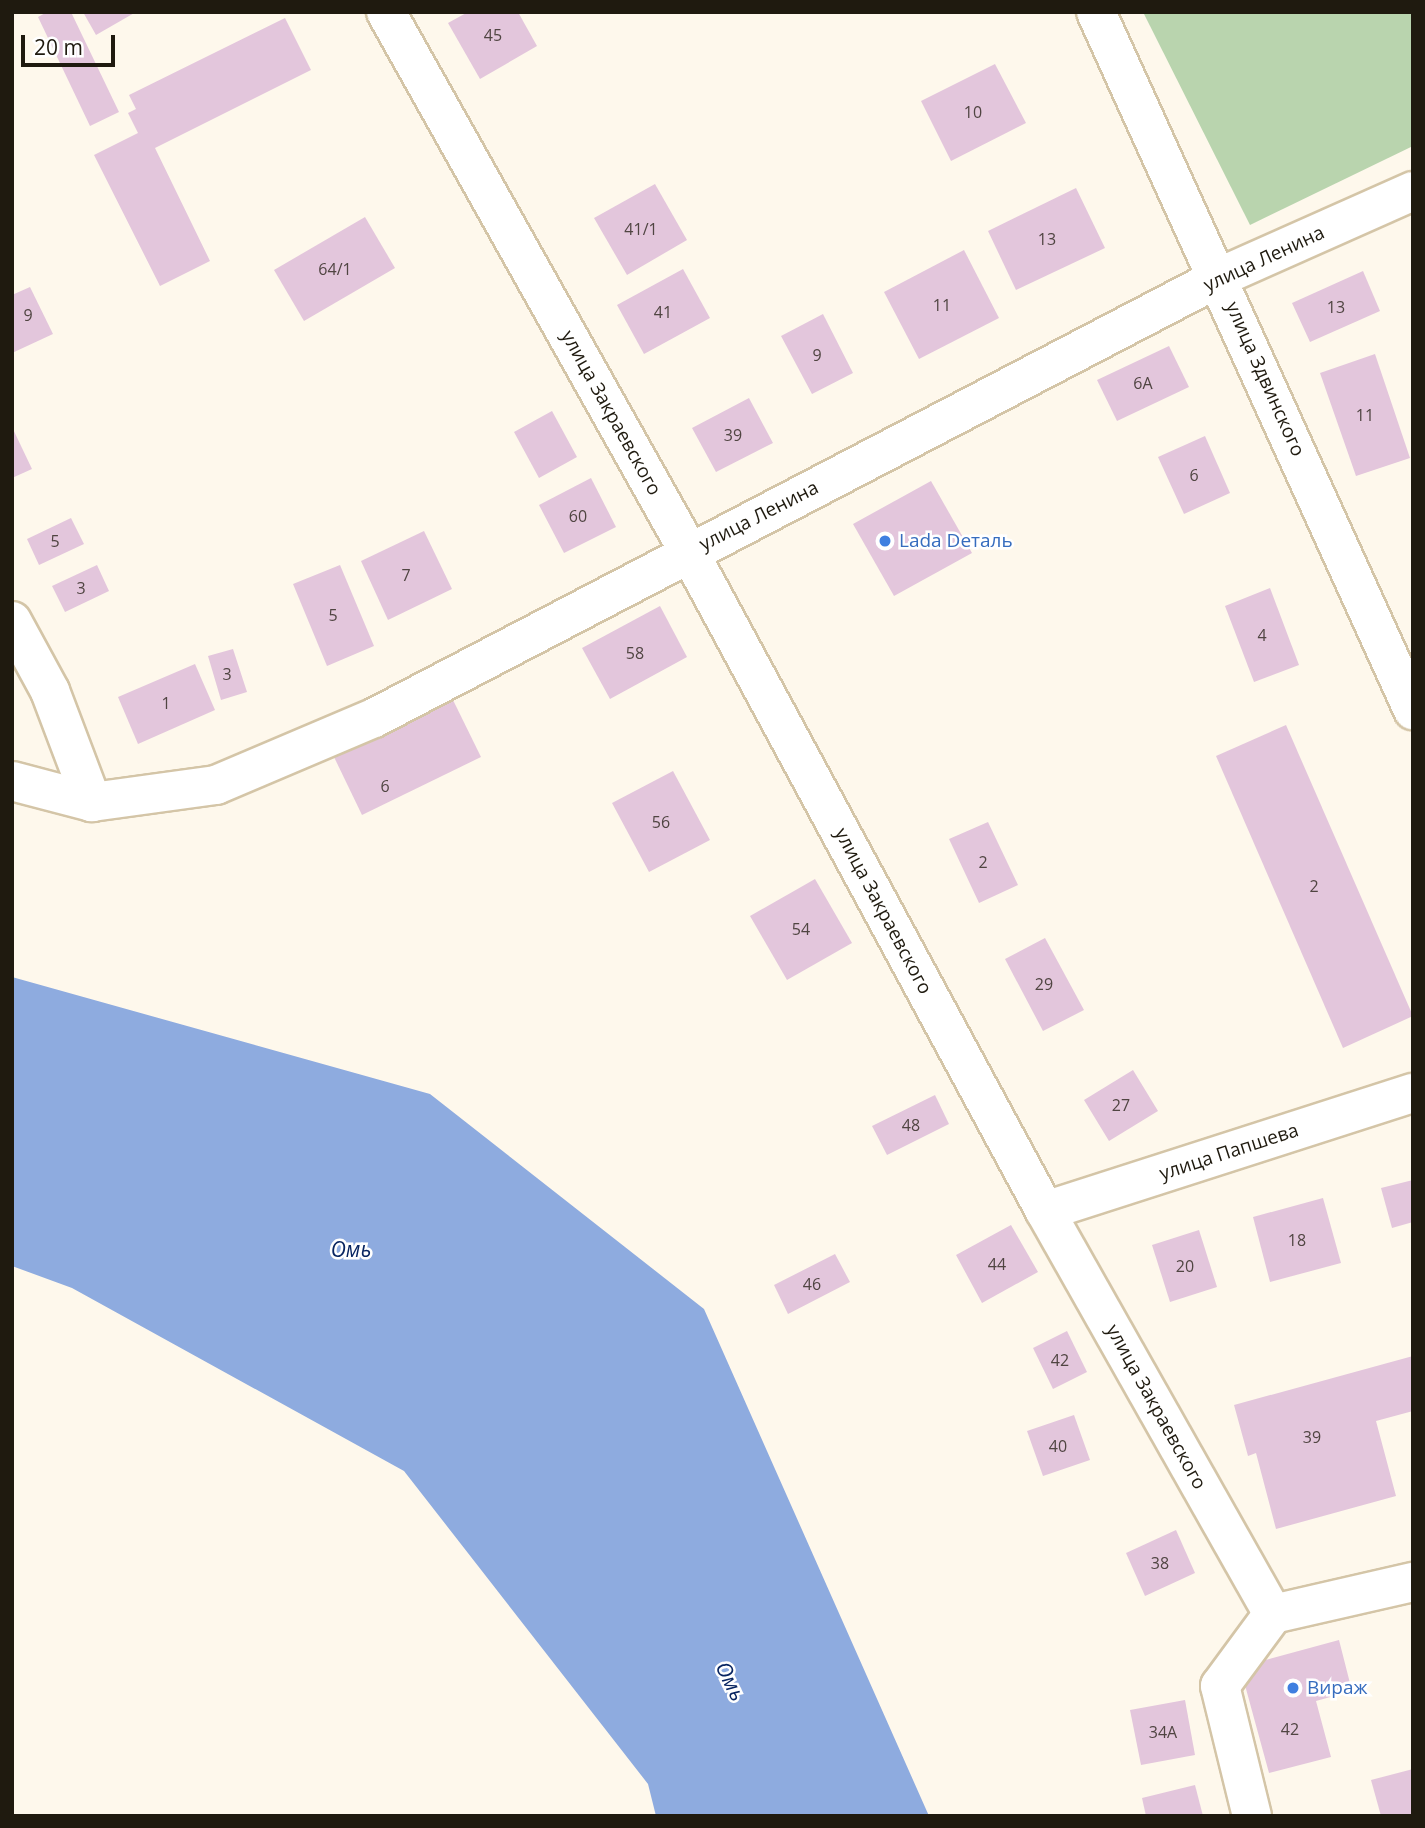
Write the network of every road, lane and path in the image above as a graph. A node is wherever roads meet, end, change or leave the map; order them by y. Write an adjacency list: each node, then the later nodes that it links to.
1 (386, 12): 5 (street, улица Закраевского)
2 (1096, 12): 4 (street, улица Здвинского)
3 (1413, 191): 4 (street, улица Ленина)
4 (1220, 277): 5 (street, улица Ленина); 7 (street, улица Здвинского)
5 (689, 552): 9 (street, улица Ленина); 11 (street, улица Закраевского)
6 (12, 621): 9 (street)
7 (1413, 710)
8 (12, 781): 9 (street)
9 (92, 802)
10 (1413, 1093): 11 (street, улица Папшева)
11 (1045, 1211): 13 (street, улица Закраевского)
12 (1413, 1581): 13 (street)
13 (1273, 1614): 14 (street)
14 (1252, 1816)

